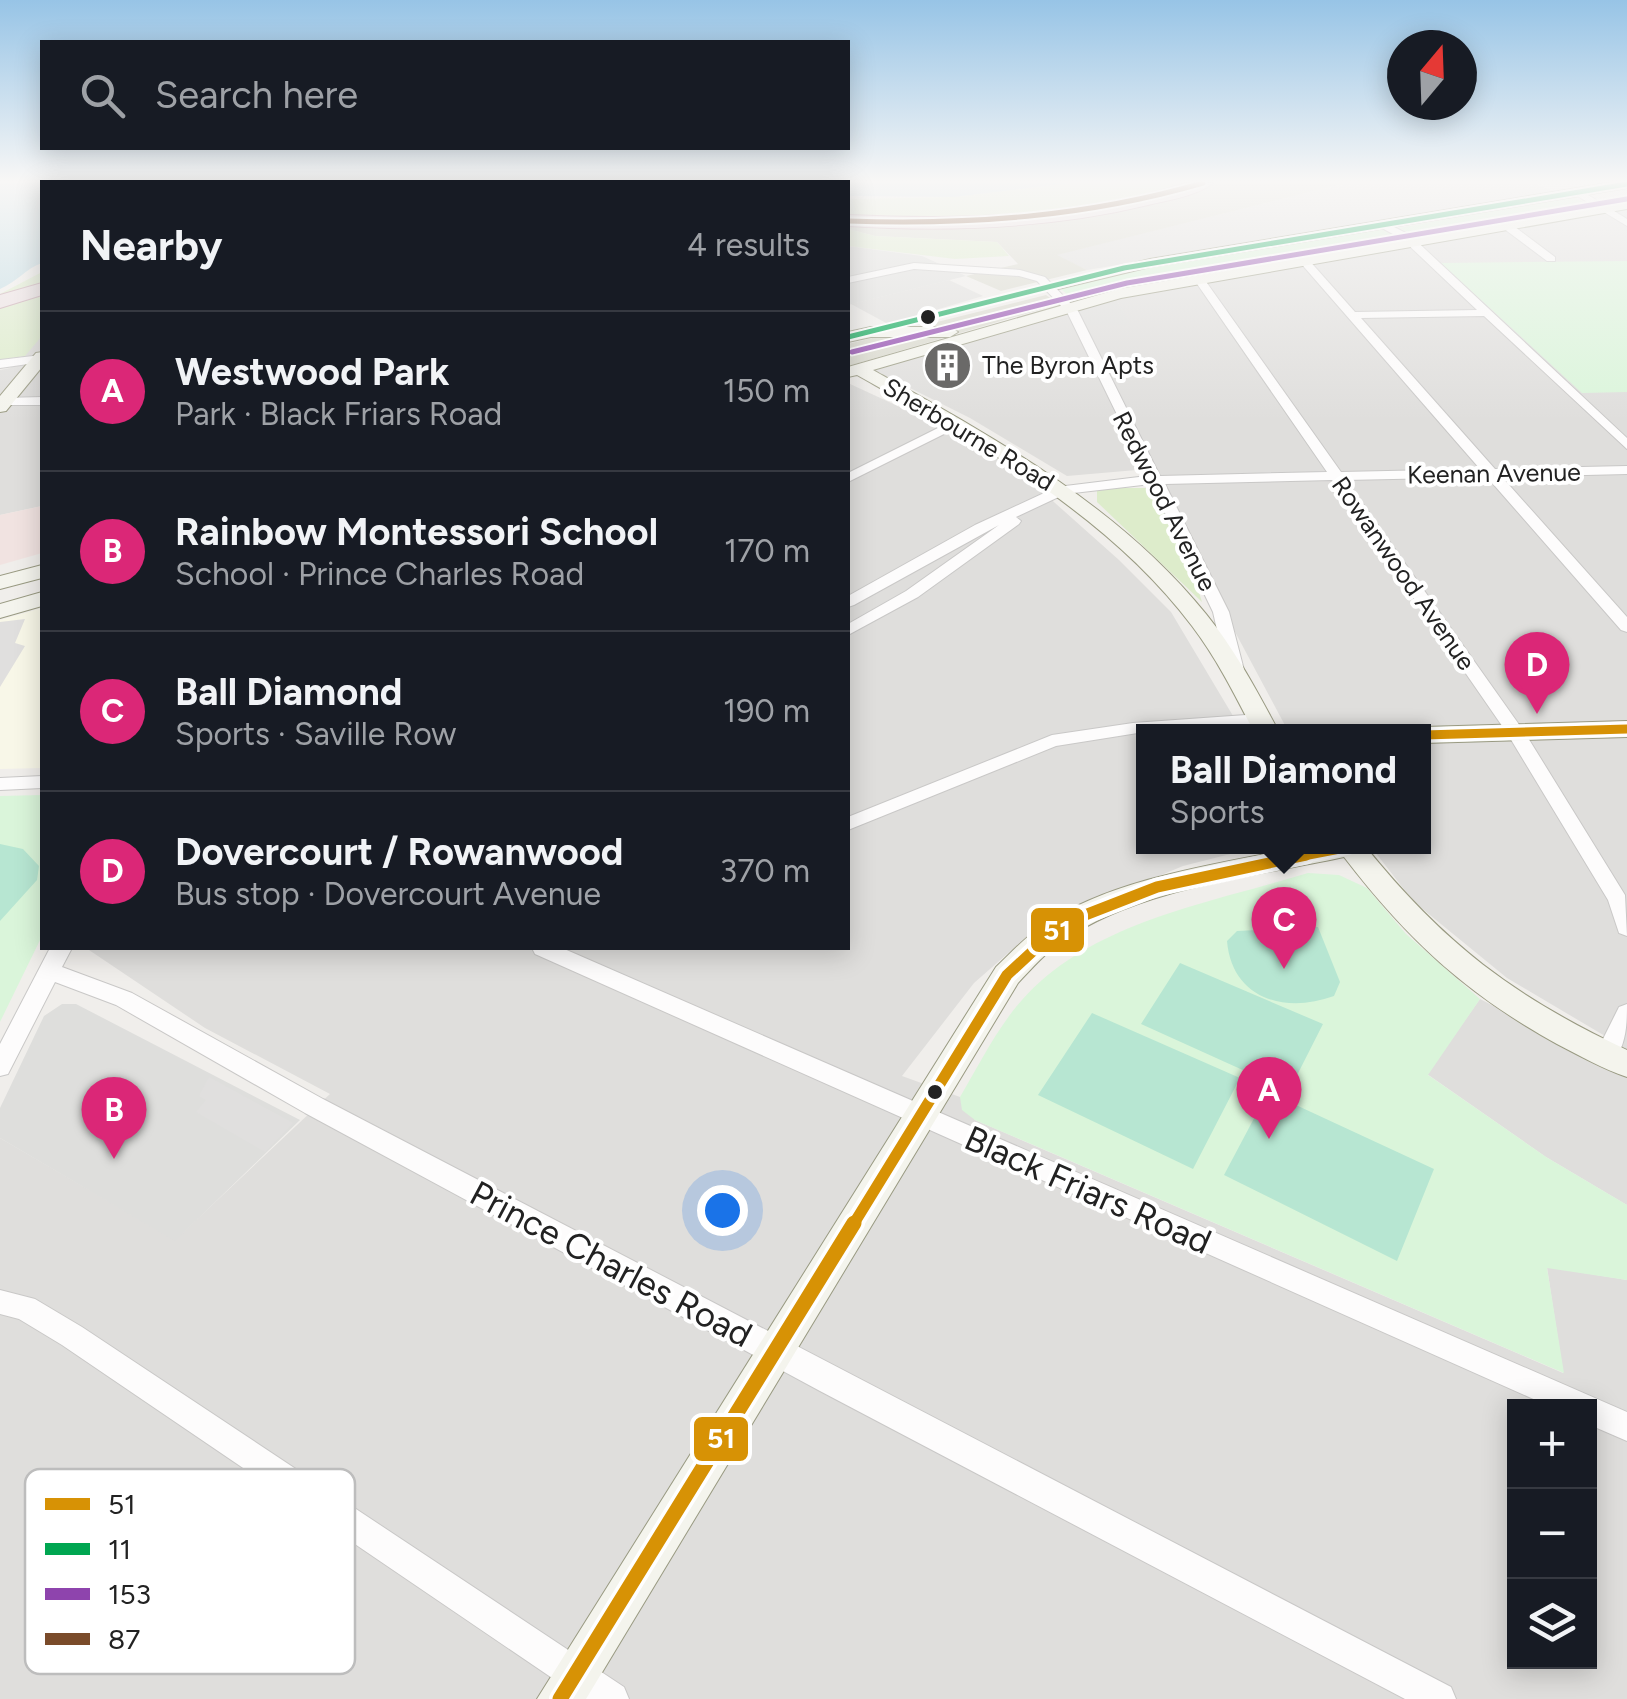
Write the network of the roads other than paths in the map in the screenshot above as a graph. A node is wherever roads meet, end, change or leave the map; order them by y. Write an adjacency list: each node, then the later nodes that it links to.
1 (1156, 262): 9 (street)
2 (1198, 262): 8 (street)
3 (1290, 262): 6 (street)
4 (1305, 262): 15 (street)
5 (1433, 262): 14 (street)
6 (1198, 278): 8 (street); 29 (street, Rowanwood Avenue)
7 (850, 280): 9 (street)
8 (1179, 282): 12 (street)
9 (1050, 286): 12 (street, Redwood Avenue)
10 (40, 290): 11 (highway)
11 (0, 302)
12 (1068, 306): 18 (street); 31 (street, Redwood Avenue)
13 (35, 312): 16 (highway)
14 (1487, 313): 15 (street); 26 (street)
15 (1352, 315): 28 (street)
16 (0, 321)
17 (850, 338): 18 (street)
18 (938, 338): 22 (street)
19 (40, 358): 21 (street)
20 (40, 360): 24 (street)
21 (0, 364)
22 (853, 370): 25 (street, Sherbourne Road)
23 (40, 401): 24 (street)
24 (2, 404)
25 (959, 423): 30 (street); 32 (street, Sherbourne Road)
26 (1627, 444)
27 (1627, 470): 28 (street, Keenan Avenue)
28 (1491, 472): 29 (street, Keenan Avenue); 39 (street)
29 (1337, 476): 31 (street, Keenan Avenue); 45 (street, Rowanwood Avenue)
30 (850, 477)
31 (1153, 478): 32 (street, Keenan Avenue); 41 (street, Redwood Avenue)
32 (1062, 490): 33 (street); 41 (street, Sherbourne Road)
33 (1030, 506): 37 (street); 40 (street)
34 (40, 572): 35 (street)
35 (0, 582)
36 (40, 600): 38 (street)
37 (850, 601)
38 (0, 611)
39 (1627, 627)
40 (850, 629)
41 (1235, 670): 42 (street, Sherbourne Road)
42 (1263, 724)
43 (1136, 728): 49 (street)
44 (1627, 729): 45 (street)
45 (1516, 732): 46 (street); 52 (street, Rowanwood Avenue)
46 (1431, 735)
47 (40, 782): 48 (street)
48 (0, 784)
49 (850, 823)
50 (1320, 854): 58 (street)
51 (1356, 854): 56 (street)
52 (1627, 928)
53 (550, 950): 58 (street, Black Friars Road)
54 (55, 960): 57 (street); 60 (street, Prince Charles Road)
55 (1627, 1012): 56 (street)
56 (1617, 1059)
57 (0, 1066)
58 (919, 1116): 60 (street); 61 (street, Black Friars Road)
59 (0, 1302): 64 (street)
60 (774, 1350): 66 (street); 67 (street, Prince Charles Road)
61 (1564, 1399)
62 (1597, 1414): 63 (street)
63 (1627, 1427)
64 (263, 1469)
65 (355, 1533): 66 (street)
66 (582, 1691)
67 (1438, 1699)

